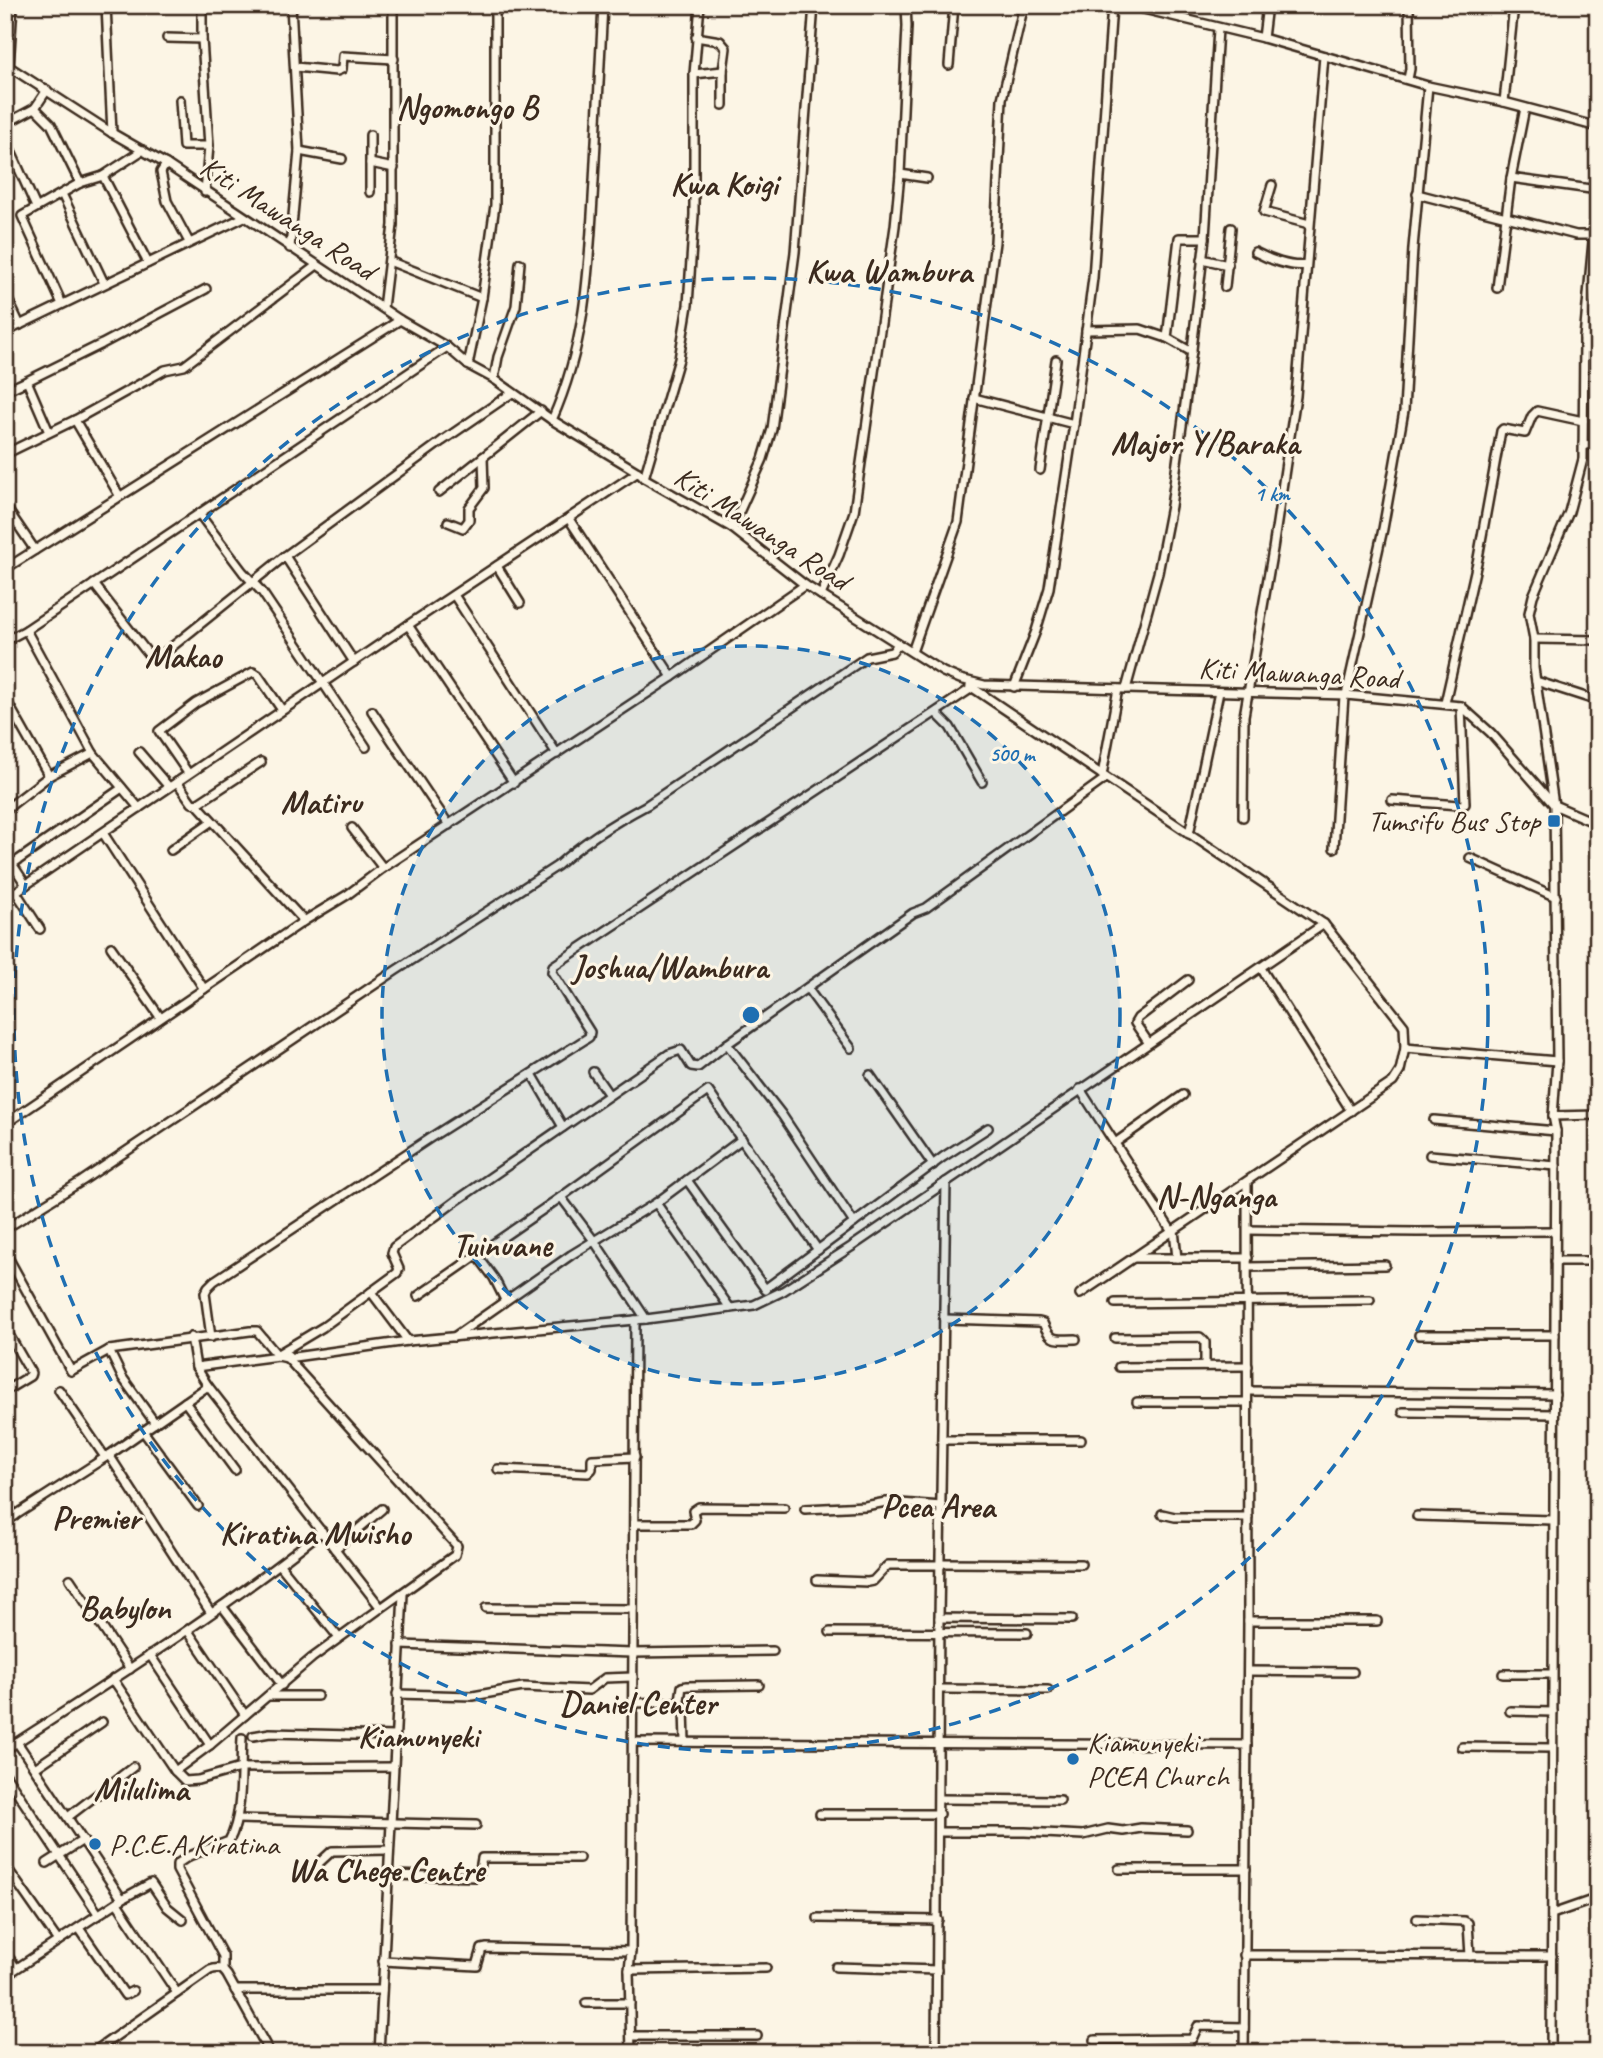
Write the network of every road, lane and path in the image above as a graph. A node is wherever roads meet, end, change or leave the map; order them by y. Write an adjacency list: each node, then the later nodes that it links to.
1 (13, 5): 26 (street)
2 (106, 5): 41 (street)
3 (202, 5): 23 (street)
4 (291, 5): 28 (street)
5 (393, 5): 25 (street)
6 (495, 5): 84 (street)
7 (603, 5): 106 (street)
8 (700, 5): 20 (street)
9 (814, 5): 122 (street)
10 (906, 5): 51 (street)
11 (954, 5): 27 (street)
12 (1024, 5): 102 (street)
13 (1112, 5): 89 (street)
14 (1127, 5): 19 (street)
15 (1250, 5): 18 (street)
16 (1409, 5): 31 (street)
17 (1514, 5): 35 (street)
18 (1266, 7): 22 (street)
19 (1218, 29): 22 (street); 68 (street)
20 (696, 37): 29 (street); 30 (street)
21 (167, 38): 23 (street)
22 (1263, 38): 24 (street)
23 (202, 39): 44 (street)
24 (1324, 56): 31 (street); 65 (street)
25 (394, 59): 28 (street); 50 (street)
26 (7, 65): 33 (street, Kiti Mawanga Road)
27 (950, 65)
28 (295, 67): 46 (street)
29 (723, 71): 30 (street); 36 (street)
30 (694, 74): 115 (street)
31 (1408, 79): 32 (street)
32 (1428, 86): 35 (street); 61 (street)
33 (47, 90): 37 (street); 41 (street, Kiti Mawanga Road)
34 (180, 100): 44 (street)
35 (1504, 102): 38 (street)
36 (723, 105)
37 (35, 108): 39 (street); 55 (street)
38 (1525, 108): 40 (street); 54 (street)
39 (5, 124)
40 (1598, 127)
41 (112, 133): 45 (street, Kiti Mawanga Road)
42 (370, 135): 48 (street)
43 (5, 138): 62 (street)
44 (209, 146): 58 (street)
45 (143, 150): 49 (street, Kiti Mawanga Road); 52 (street)
46 (299, 151): 47 (street); 70 (street)
47 (342, 159)
48 (370, 163): 50 (street); 59 (street)
49 (166, 164): 58 (street, Kiti Mawanga Road); 69 (street)
50 (394, 169): 73 (street)
51 (900, 174): 53 (street); 131 (street)
52 (103, 176): 55 (street); 74 (street)
53 (927, 178)
54 (1511, 178): 57 (street); 64 (street)
55 (80, 183): 60 (street)
56 (1272, 185): 65 (street)
57 (1598, 189): 67 (street)
58 (205, 192): 63 (street, Kiti Mawanga Road)
59 (370, 192)
60 (62, 194): 62 (street); 79 (street)
61 (1418, 194): 64 (street); 150 (street)
62 (36, 207): 85 (street)
63 (244, 217): 69 (street); 70 (street, Kiti Mawanga Road)
64 (1507, 217): 67 (street); 81 (street)
65 (1310, 224): 78 (street)
66 (1231, 228): 77 (street)
67 (1593, 235): 93 (street)
68 (1205, 238): 72 (street); 92 (street)
69 (189, 243): 74 (street)
70 (290, 248): 76 (street, Kiti Mawanga Road)
71 (1255, 252): 78 (street)
72 (1202, 259): 77 (street); 95 (street)
73 (389, 261): 84 (street); 86 (street)
74 (148, 263): 79 (street)
75 (520, 263): 98 (street)
76 (317, 265): 86 (street, Kiti Mawanga Road); 105 (street)
77 (1228, 265): 80 (street)
78 (1306, 265): 149 (street)
79 (104, 283): 85 (street)
80 (1225, 287)
81 (1497, 288)
82 (206, 289): 99 (street)
83 (5, 293): 88 (street)
84 (482, 298): 97 (street)
85 (62, 304): 88 (street)
86 (383, 308): 87 (street, Kiti Mawanga Road)
87 (400, 320): 94 (street, Kiti Mawanga Road); 117 (street)
88 (20, 325): 90 (street)
89 (1086, 330): 92 (street); 108 (street)
90 (5, 332)
91 (1598, 337): 93 (street)
92 (1167, 338): 95 (street)
93 (1584, 338): 107 (street)
94 (447, 347): 97 (street, Kiti Mawanga Road); 119 (street)
95 (1192, 352): 147 (street)
96 (1056, 360): 104 (street)
97 (468, 365): 98 (street, Kiti Mawanga Road)
98 (494, 379): 101 (street, Kiti Mawanga Road)
99 (27, 381): 100 (street); 109 (street)
100 (5, 391)
101 (512, 393): 103 (street, Kiti Mawanga Road); 124 (street)
102 (974, 398): 104 (street); 139 (street)
103 (541, 411): 106 (street, Kiti Mawanga Road); 113 (street)
104 (1049, 417): 108 (street); 114 (street)
105 (75, 419): 109 (street); 117 (street)
106 (552, 420): 115 (street, Kiti Mawanga Road)
107 (1583, 421): 110 (street); 153 (street)
108 (1074, 424): 145 (street)
109 (49, 432): 112 (street)
110 (1583, 444): 111 (street); 135 (street)
111 (1598, 446)
112 (5, 454)
113 (483, 457): 116 (street); 121 (street)
114 (1040, 470)
115 (641, 475): 120 (street); 122 (street, Kiti Mawanga Road)
116 (439, 492)
117 (119, 495): 123 (street)
118 (5, 506): 123 (street)
119 (200, 515): 127 (street); 128 (street)
120 (569, 519): 125 (street); 141 (street)
121 (448, 522)
122 (732, 528): 129 (street, Kiti Mawanga Road)
123 (35, 550): 126 (street)
124 (285, 556): 127 (street); 140 (street)
125 (497, 566): 130 (street); 132 (street)
126 (5, 569)
127 (252, 582): 128 (street); 144 (street)
128 (94, 584): 134 (street)
129 (805, 585): 131 (street, Kiti Mawanga Road); 141 (street)
130 (454, 595): 133 (street); 161 (street)
131 (821, 595): 138 (street, Kiti Mawanga Road)
132 (520, 603)
133 (408, 625): 140 (street); 167 (street)
134 (26, 630): 137 (street); 160 (street)
135 (1534, 639): 136 (street); 143 (street)
136 (1598, 640)
137 (5, 641)
138 (898, 644): 139 (street, Kiti Mawanga Road); 231 (street)
139 (912, 652): 142 (street, Kiti Mawanga Road)
140 (354, 662): 144 (street)
141 (672, 677): 161 (street)
142 (960, 679): 145 (street, Kiti Mawanga Road); 146 (street)
143 (1536, 681): 152 (street); 172 (street)
144 (322, 684): 155 (street); 158 (street)
145 (1014, 687): 147 (street, Kiti Mawanga Road)
146 (972, 688): 157 (street); 165 (street)
147 (1122, 689): 148 (street, Kiti Mawanga Road); 165 (street)
148 (1219, 692): 149 (street, Kiti Mawanga Road); 181 (street)
149 (1248, 692): 150 (street, Kiti Mawanga Road); 175 (street)
150 (1345, 696): 153 (street, Kiti Mawanga Road); 182 (street)
151 (5, 698): 164 (street)
152 (1598, 701)
153 (1445, 702): 154 (street, Kiti Mawanga Road)
154 (1461, 706): 170 (street); 172 (street, Kiti Mawanga Road)
155 (282, 710): 163 (street); 163 (street)
156 (372, 711): 178 (street)
157 (936, 713): 166 (street); 207 (street)
158 (366, 747)
159 (139, 752): 168 (street)
160 (93, 753): 164 (street); 169 (street)
161 (557, 754): 167 (street)
162 (261, 762): 171 (street)
163 (188, 773): 168 (street)
164 (49, 776): 174 (street)
165 (1104, 776): 181 (street); 198 (street)
166 (982, 782)
167 (514, 783): 178 (street)
168 (173, 784): 171 (street); 173 (street)
169 (122, 788): 173 (street); 186 (street)
170 (1392, 800)
171 (197, 804): 176 (street)
172 (1554, 805): 177 (street); 190 (street)
173 (139, 808): 180 (street)
174 (5, 810)
175 (1242, 817)
176 (212, 821): 183 (street); 192 (street)
177 (1598, 824)
178 (449, 825): 187 (street)
179 (352, 828): 187 (street)
180 (103, 833): 188 (street); 199 (street)
181 (1189, 834): 193 (street)
182 (1334, 848)
183 (171, 850)
184 (5, 853): 186 (street)
185 (1469, 859): 190 (street)
186 (14, 863): 188 (street)
187 (383, 868): 192 (street)
188 (26, 885): 189 (street)
189 (16, 892): 191 (street); 194 (street)
190 (1556, 897): 205 (street)
191 (5, 899)
192 (304, 920): 199 (street)
193 (1324, 924): 196 (street); 204 (street)
194 (40, 929)
195 (111, 947): 200 (street)
196 (1261, 968): 201 (street); 212 (street)
197 (1188, 980): 201 (street)
198 (807, 988): 202 (street); 203 (street)
199 (204, 989): 200 (street)
200 (160, 1017): 216 (street)
201 (1148, 1042): 209 (street)
202 (727, 1044): 210 (street); 230 (street)
203 (851, 1048)
204 (1405, 1048): 205 (street); 212 (street)
205 (1557, 1061): 214 (street)
206 (593, 1072): 210 (street)
207 (531, 1074): 217 (street); 263 (street)
208 (870, 1075): 223 (street)
209 (1080, 1089): 221 (street); 226 (street)
210 (609, 1095): 217 (street)
211 (1182, 1095): 221 (street)
212 (1351, 1111): 227 (street)
213 (1598, 1115): 214 (street)
214 (1553, 1116): 219 (street)
215 (1434, 1120): 219 (street)
216 (5, 1124)
217 (563, 1127): 247 (street)
218 (988, 1128): 223 (street)
219 (1556, 1131): 224 (street)
220 (742, 1139): 225 (street); 228 (street); 236 (street)
221 (1115, 1143): 233 (street)
222 (1430, 1155): 224 (street)
223 (933, 1165): 230 (street)
224 (1556, 1166): 234 (street)
225 (687, 1180): 229 (street); 246 (street)
226 (946, 1182): 250 (street); 258 (street)
227 (1247, 1182): 232 (street); 233 (street)
228 (561, 1197): 235 (street); 238 (street)
229 (656, 1203): 235 (street); 255 (street)
230 (854, 1223): 236 (street)
231 (5, 1228)
232 (1248, 1230): 234 (street); 241 (street)
233 (1173, 1231): 239 (street); 240 (street)
234 (1555, 1231): 242 (street)
235 (595, 1242): 251 (street); 257 (street)
236 (818, 1251): 246 (street)
237 (5, 1252): 268 (street)
238 (477, 1255): 249 (street); 251 (street)
239 (1133, 1258): 240 (street); 248 (street)
240 (1177, 1258): 241 (street)
241 (1248, 1258): 245 (street)
242 (1555, 1261): 243 (street); 261 (street)
243 (1598, 1261)
244 (1385, 1265): 245 (street)
245 (1248, 1267): 253 (street)
246 (765, 1289): 250 (street)
247 (371, 1292): 267 (street); 269 (street)
248 (1080, 1294)
249 (418, 1296)
250 (770, 1298): 255 (street)
251 (505, 1300): 264 (street)
252 (1370, 1300): 253 (street)
253 (1247, 1302): 254 (street); 272 (street)
254 (1115, 1303)
255 (730, 1308): 257 (street)
256 (635, 1320): 257 (street); 264 (street); 290 (street)
257 (646, 1320)
258 (945, 1320): 266 (street); 287 (street)
259 (5, 1328): 277 (street)
260 (1419, 1335): 261 (street)
261 (1555, 1335): 279 (street)
262 (191, 1337): 263 (street); 268 (street); 273 (street)
263 (211, 1337): 270 (street)
264 (453, 1338): 267 (street)
265 (1115, 1338): 271 (street)
266 (1076, 1339)
267 (408, 1341): 269 (street)
268 (109, 1350): 285 (street)
269 (288, 1354): 270 (street); 313 (street)
270 (278, 1355): 273 (street)
271 (1205, 1366): 272 (street); 274 (street)
272 (1248, 1366): 278 (street)
273 (196, 1367): 275 (street)
274 (1119, 1367)
275 (208, 1386): 280 (street); 306 (street)
276 (58, 1390): 289 (street)
277 (5, 1391)
278 (1249, 1391): 279 (street); 282 (street)
279 (1555, 1394): 284 (street)
280 (185, 1402): 285 (street); 292 (street)
281 (1137, 1402): 282 (street)
282 (1247, 1402): 302 (street)
283 (1403, 1412): 284 (street)
284 (1554, 1414): 303 (street)
285 (155, 1423): 286 (street)
286 (143, 1431): 289 (street); 294 (street)
287 (943, 1440): 288 (street); 295 (street)
288 (1081, 1440)
289 (107, 1456): 300 (street); 318 (street)
290 (635, 1457): 291 (street); 305 (street)
291 (498, 1469)
292 (235, 1470)
293 (5, 1501): 300 (street)
294 (198, 1506)
295 (942, 1506): 298 (street); 309 (street)
296 (382, 1508): 307 (street)
297 (784, 1508): 305 (street)
298 (805, 1508)
299 (1162, 1514): 302 (street)
300 (15, 1516): 304 (street)
301 (1417, 1516): 303 (street)
302 (1248, 1517): 321 (street)
303 (1553, 1520): 336 (street)
304 (5, 1522)
305 (634, 1524): 317 (street)
306 (322, 1531): 307 (street); 308 (street)
307 (335, 1549): 315 (street)
308 (280, 1564): 314 (street); 327 (street)
309 (941, 1564): 310 (street); 312 (street); 319 (street)
310 (1081, 1564)
311 (70, 1579): 332 (street)
312 (817, 1580)
313 (403, 1594): 315 (street); 328 (street)
314 (222, 1606): 318 (street); 339 (street)
315 (381, 1608): 327 (street)
316 (486, 1608): 317 (street)
317 (633, 1609): 330 (street)
318 (211, 1614): 323 (street)
319 (939, 1618): 320 (street); 325 (street)
320 (1072, 1619)
321 (1248, 1621): 322 (street); 333 (street)
322 (1377, 1621)
323 (188, 1631): 331 (street); 350 (street)
324 (830, 1632): 325 (street)
325 (940, 1633): 326 (street); 341 (street)
326 (1027, 1633)
327 (339, 1638): 339 (street)
328 (400, 1645): 330 (street); 343 (street)
329 (773, 1651): 330 (street)
330 (632, 1653): 337 (street)
331 (150, 1656): 332 (street); 359 (street)
332 (130, 1668): 338 (street)
333 (1248, 1671): 334 (street); 360 (street)
334 (1353, 1671)
335 (1503, 1674): 336 (street)
336 (1552, 1674): 349 (street)
337 (633, 1677): 343 (street); 347 (street)
338 (113, 1679): 355 (street); 368 (street)
339 (282, 1685): 344 (street)
340 (759, 1685): 346 (street)
341 (940, 1689): 342 (street); 358 (street)
342 (1048, 1690)
343 (397, 1694): 353 (street)
344 (267, 1696): 345 (street); 350 (street)
345 (317, 1696)
346 (680, 1702): 347 (street); 357 (street)
347 (633, 1703): 356 (street)
348 (1510, 1711): 349 (street)
349 (1553, 1712): 362 (street)
350 (245, 1715): 359 (street)
351 (102, 1722): 366 (street)
352 (253, 1736): 353 (street)
353 (395, 1736): 365 (street)
354 (242, 1738): 367 (street)
355 (17, 1742): 363 (street); 366 (street)
356 (633, 1742): 357 (street); 400 (street)
357 (685, 1742): 358 (street)
358 (940, 1743): 360 (street); 370 (street)
359 (210, 1745): 368 (street)
360 (1247, 1745): 387 (street)
361 (1462, 1747): 362 (street)
362 (1551, 1748): 392 (street)
363 (5, 1750)
364 (133, 1767): 374 (street)
365 (393, 1767): 367 (street); 376 (street)
366 (35, 1768): 374 (street)
367 (240, 1768): 368 (street); 375 (street)
368 (175, 1771)
369 (5, 1773): 382 (street)
370 (939, 1799): 371 (street); 373 (street)
371 (1060, 1800)
372 (820, 1814): 373 (street)
373 (939, 1814): 379 (street)
374 (68, 1817): 380 (street)
375 (238, 1819): 376 (street); 409 (street)
376 (391, 1822): 377 (street); 381 (street)
377 (476, 1825)
378 (1187, 1830): 379 (street)
379 (939, 1832): 397 (street)
380 (83, 1840): 382 (street); 391 (street)
381 (389, 1850): 388 (street); 389 (street)
382 (60, 1856): 384 (street); 393 (street)
383 (579, 1858): 389 (street)
384 (47, 1863)
385 (5, 1865): 399 (street)
386 (1119, 1869): 387 (street)
387 (1246, 1869): 402 (street)
388 (317, 1872)
389 (388, 1875): 405 (street)
390 (1598, 1898): 392 (street)
391 (119, 1901): 393 (street); 396 (street); 416 (street)
392 (1552, 1914): 404 (street)
393 (99, 1915): 398 (street)
394 (818, 1918): 397 (street)
395 (1418, 1919): 403 (street)
396 (183, 1920)
397 (938, 1920): 411 (street)
398 (79, 1928): 399 (street); 415 (street)
399 (58, 1941): 407 (street)
400 (631, 1951): 405 (street); 410 (street)
401 (5, 1952): 407 (street)
402 (1244, 1955): 403 (street); 419 (street)
403 (1470, 1955): 404 (street)
404 (1552, 1956): 429 (street)
405 (383, 1961): 414 (street)
406 (836, 1967): 411 (street)
407 (16, 1968): 412 (street)
408 (766, 1968): 410 (street)
409 (223, 1969): 413 (street); 416 (street)
410 (629, 1970): 418 (street)
411 (937, 1970): 427 (street)
412 (5, 1976)
413 (235, 1990): 414 (street); 424 (street)
414 (382, 1990): 425 (street)
415 (133, 1991)
416 (177, 1993): 423 (street)
417 (586, 2003): 418 (street)
418 (630, 2003): 420 (street)
419 (1244, 2026): 422 (street); 428 (street)
420 (631, 2036): 421 (street); 426 (street)
421 (757, 2036)
422 (1095, 2040)
423 (92, 2053)
424 (270, 2053)
425 (379, 2053)
426 (631, 2053)
427 (936, 2053)
428 (1244, 2053)
429 (1551, 2053)

